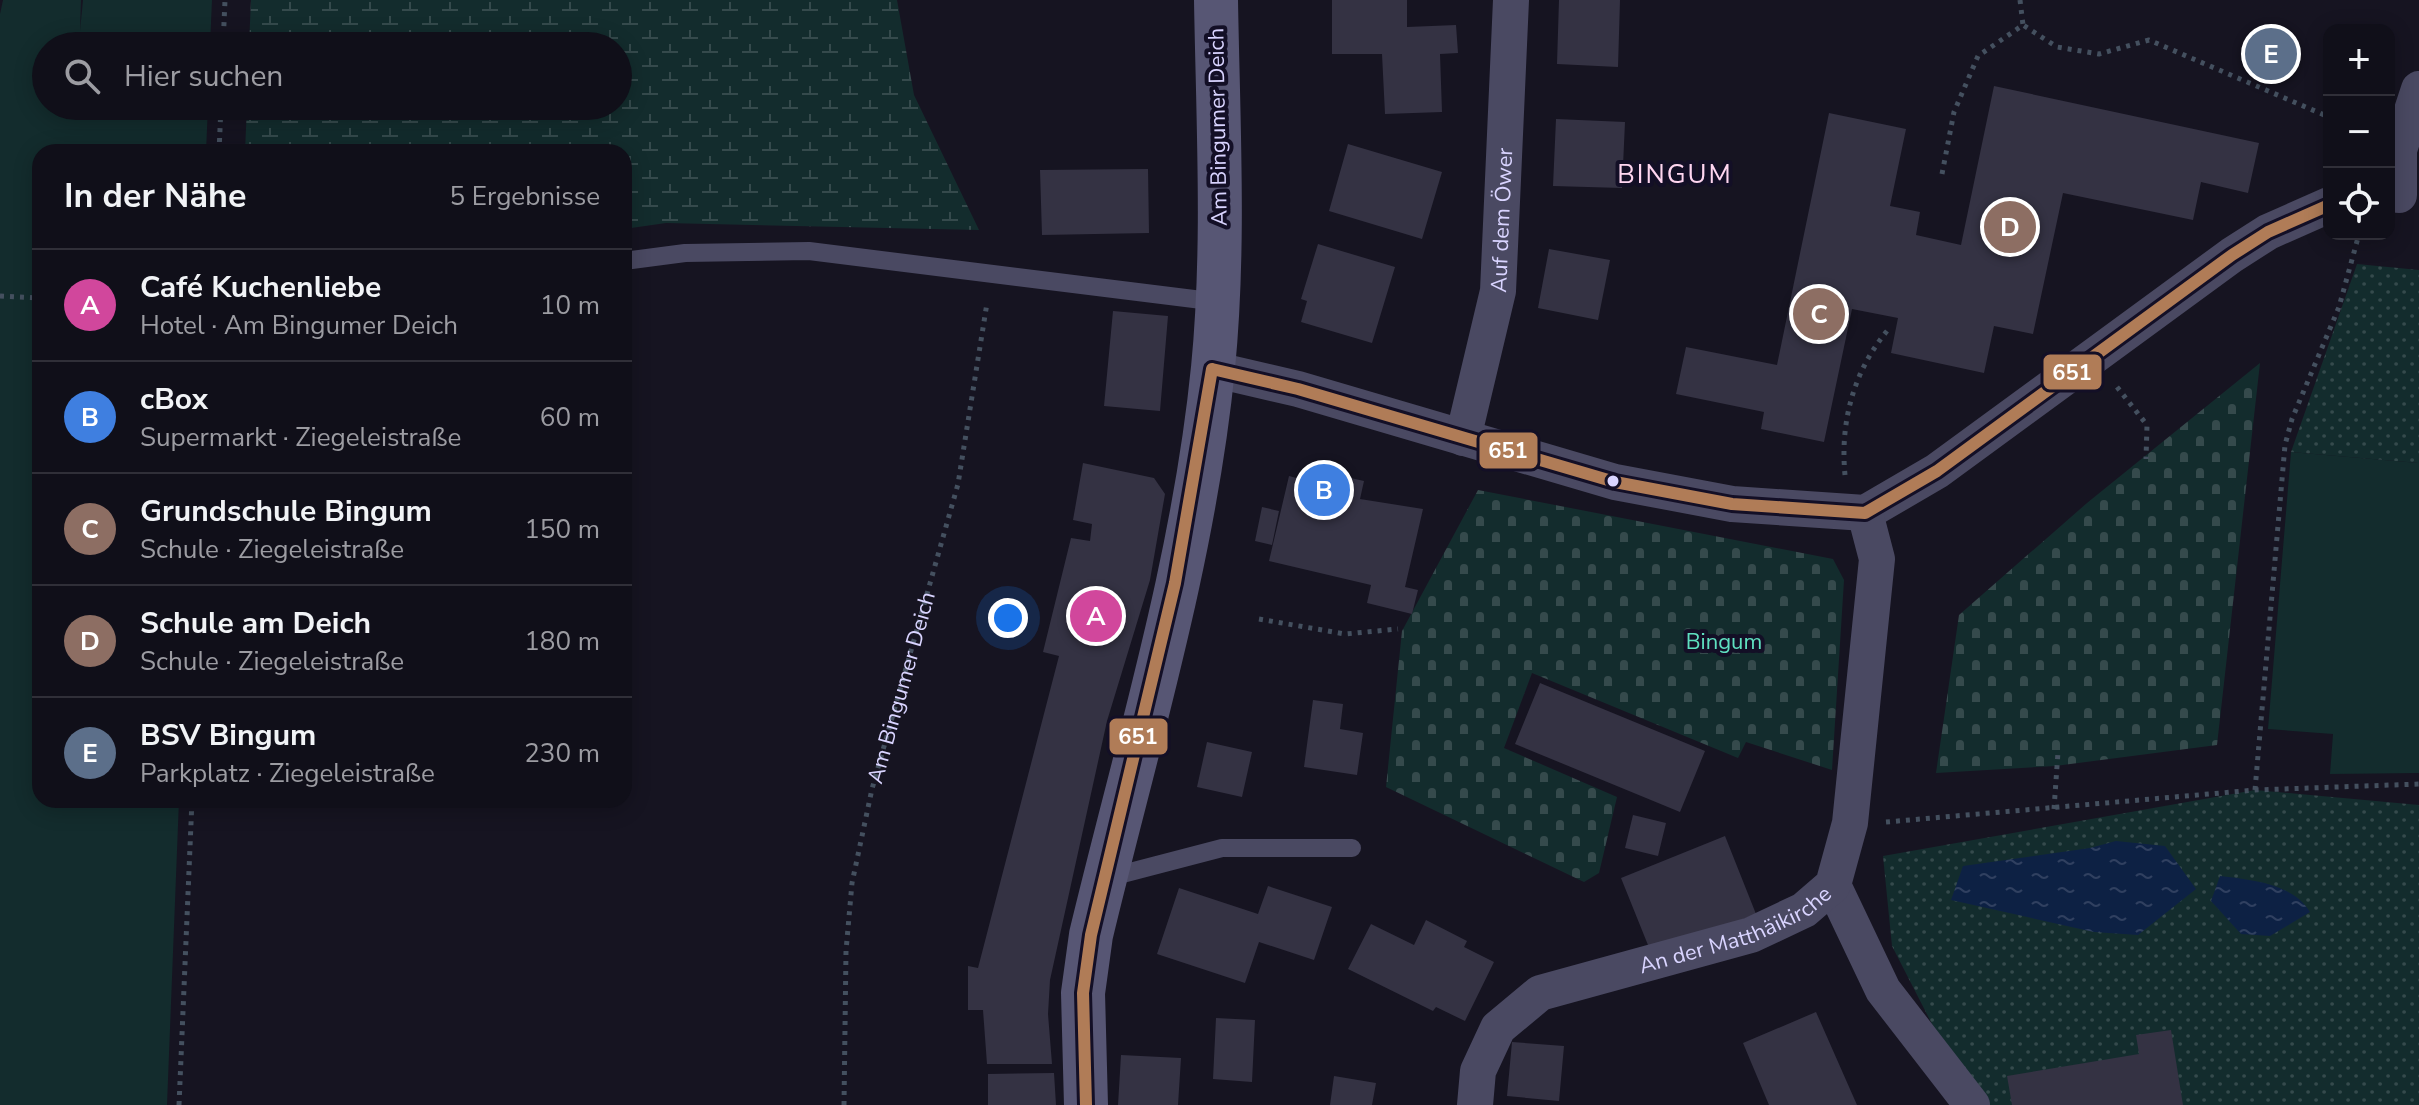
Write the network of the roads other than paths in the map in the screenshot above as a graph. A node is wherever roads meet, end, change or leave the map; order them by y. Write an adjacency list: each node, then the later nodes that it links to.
1 (1216, 0): 7 (main road, Am Bingumer Deich)
2 (1511, 0): 9 (street, Auf dem Öwer)
3 (2419, 89): 4 (street)
4 (2402, 196)
5 (2323, 208): 10 (street)
6 (632, 260): 7 (lane)
7 (1218, 302): 8 (main road, Am Bingumer Deich)
8 (1212, 369): 9 (street); 12 (main road, Am Bingumer Deich)
9 (1463, 438): 10 (street)
10 (1865, 513): 13 (street, An der Matthäikirche)
11 (1352, 848): 12 (lane)
12 (1104, 879): 14 (main road, Am Bingumer Deich)
13 (1833, 885): 15 (street, An der Matthäikirche); 16 (street)
14 (1086, 1105)
15 (1475, 1105)
16 (1972, 1105)

